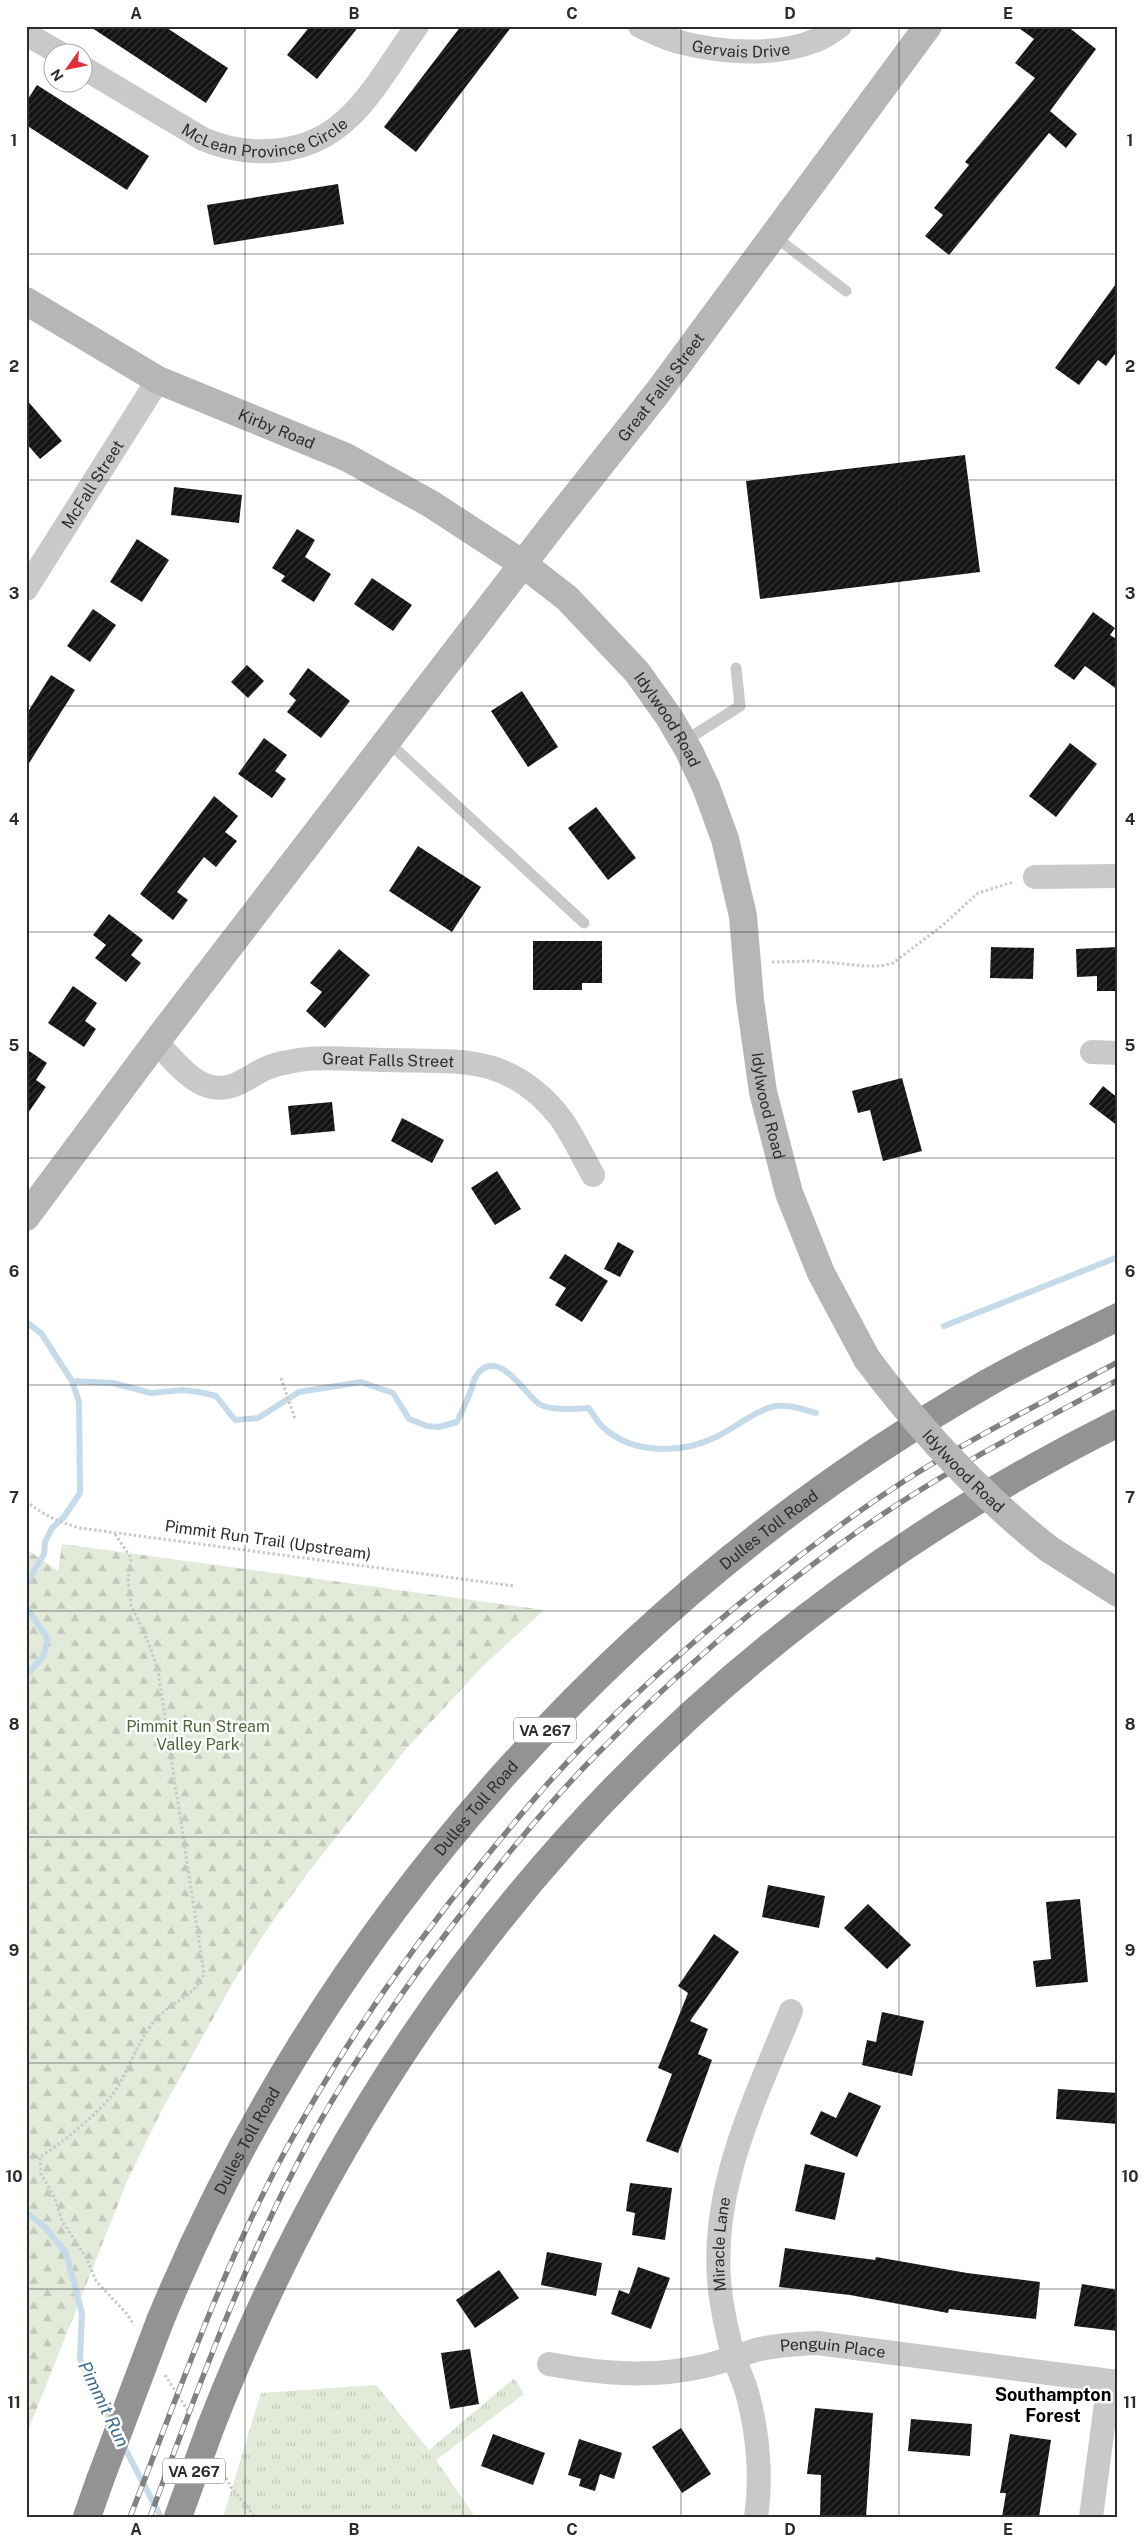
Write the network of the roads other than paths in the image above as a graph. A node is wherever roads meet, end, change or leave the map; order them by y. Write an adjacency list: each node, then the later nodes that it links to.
1 (417, 26): 7 (street, McLean Province Circle)
2 (640, 26): 3 (street, Gervais Drive)
3 (840, 26)
4 (928, 26): 8 (main road, Great Falls Street)
5 (26, 34): 6 (street)
6 (42, 43)
7 (92, 73)
8 (774, 236): 9 (lane); 12 (main road, Great Falls Street)
9 (846, 291)
10 (26, 301): 11 (main road, Kirby Road)
11 (158, 380): 12 (main road, Kirby Road); 13 (street, McFall Street)
12 (523, 564): 15 (main road, Great Falls Street); 16 (main road, Idylwood Road)
13 (26, 589)
14 (736, 668): 16 (lane)
15 (388, 742): 19 (lane); 20 (main road, Great Falls Street)
16 (683, 742): 27 (main road, Idylwood Road, bridge)
17 (1118, 876): 18 (street)
18 (1034, 877)
19 (584, 923)
20 (156, 1042): 23 (street, Great Falls Street); 24 (main road, Great Falls Street)
21 (1092, 1052): 22 (street)
22 (1118, 1053)
23 (593, 1175)
24 (26, 1217)
25 (1118, 1318): 32 (highway, Dulles Toll Road / VA 267, bridge)
26 (1118, 1423): 33 (highway, VA 267, bridge)
27 (1118, 1593)
28 (791, 2011): 29 (street, Miracle Lane)
29 (734, 2358): 30 (street, Penguin Place); 31 (street, Penguin Place); 34 (street, Miracle Lane)
30 (549, 2364)
31 (1114, 2381): 35 (street)
32 (87, 2517)
33 (178, 2517)
34 (756, 2517)
35 (1091, 2517)

